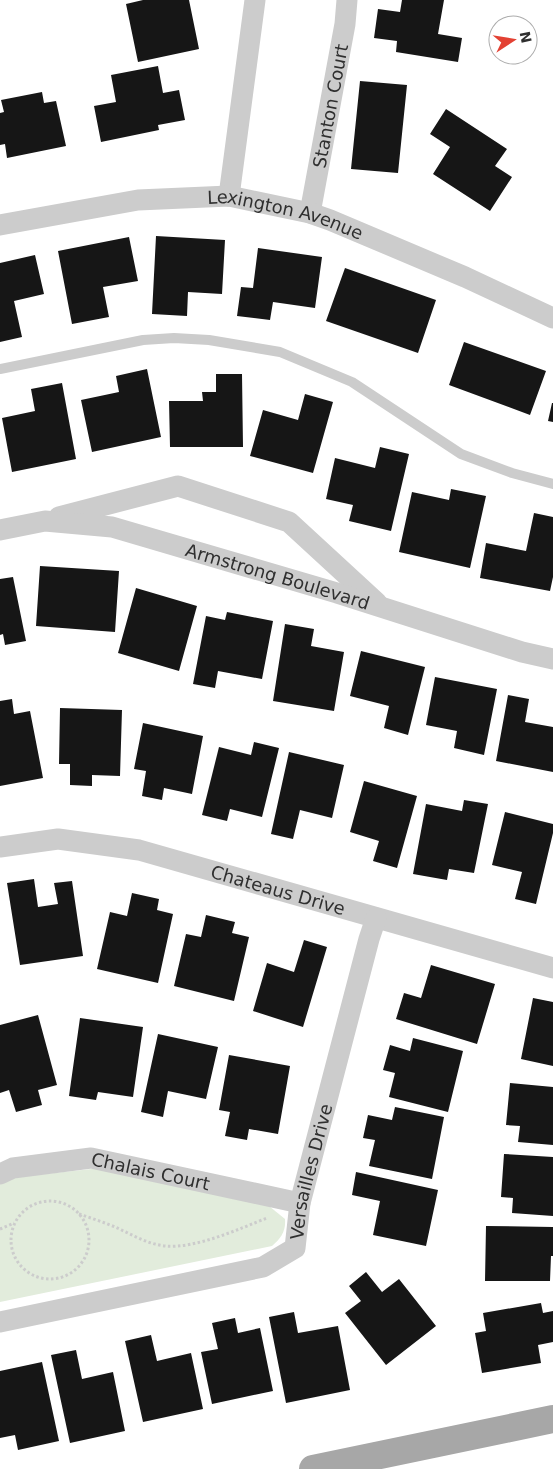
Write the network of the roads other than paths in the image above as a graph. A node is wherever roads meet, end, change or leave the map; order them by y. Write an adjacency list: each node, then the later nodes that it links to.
1 (255, 0): 3 (street)
2 (347, 0): 4 (street, Stanton Court)
3 (229, 196): 4 (street, Lexington Avenue); 5 (street, Lexington Avenue)
4 (310, 213): 6 (street, Lexington Avenue)
5 (0, 225)
6 (553, 318)
7 (0, 369): 8 (lane)
8 (553, 484)
9 (45, 521): 10 (street, Armstrong Boulevard); 11 (street, Armstrong Boulevard); 11 (street)
10 (0, 530)
11 (383, 608): 12 (street, Armstrong Boulevard)
12 (553, 659)
13 (0, 847): 14 (street, Chateaus Drive)
14 (376, 918): 15 (street, Chateaus Drive); 17 (street, Versailles Drive)
15 (553, 968)
16 (0, 1174): 17 (street, Chalais Court)
17 (300, 1202): 18 (street, Versailles Drive)
18 (0, 1322)
19 (553, 1419): 20 (main road)
20 (313, 1469)

